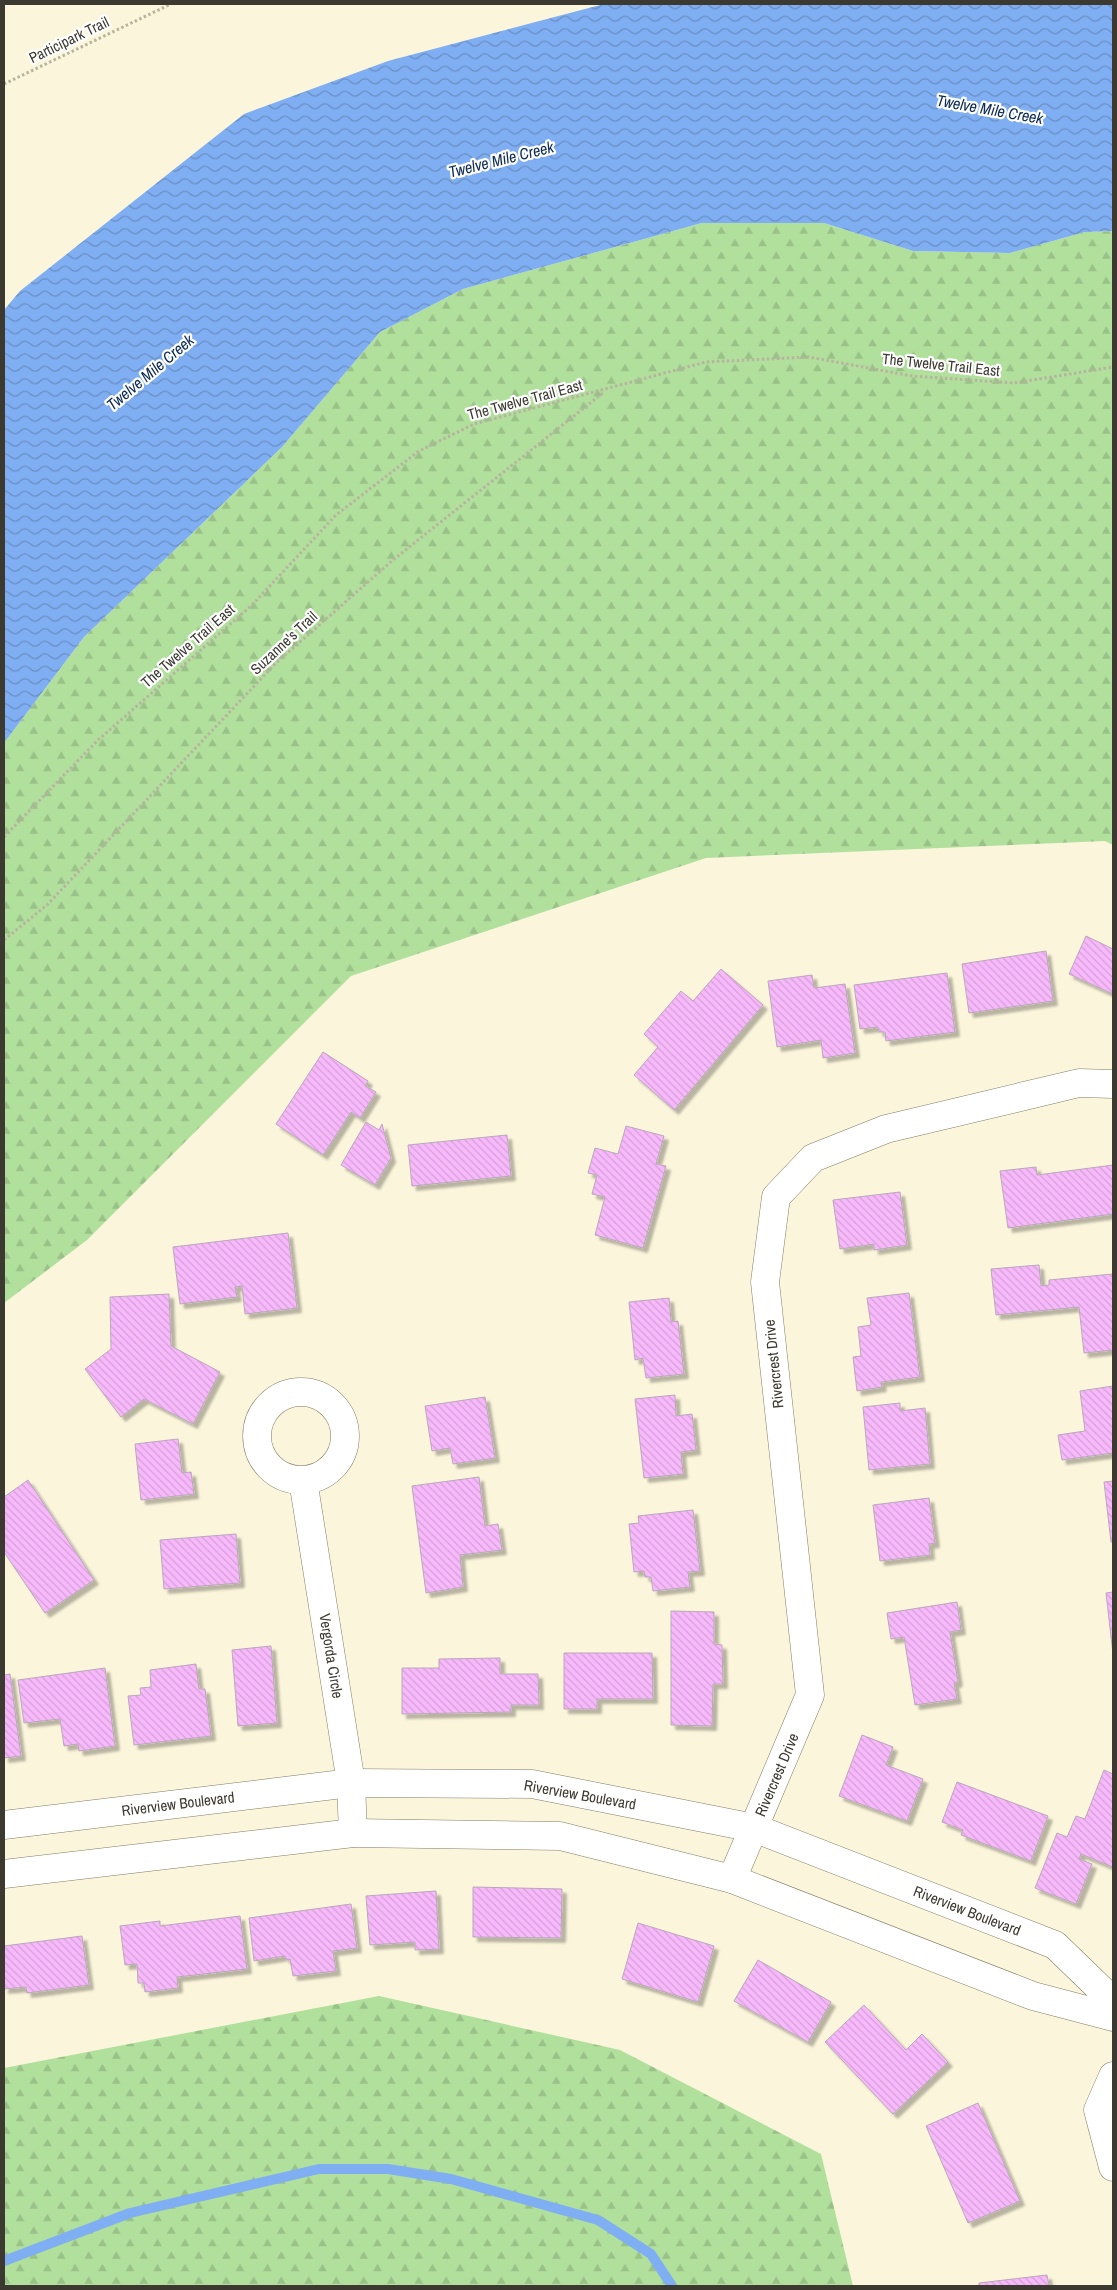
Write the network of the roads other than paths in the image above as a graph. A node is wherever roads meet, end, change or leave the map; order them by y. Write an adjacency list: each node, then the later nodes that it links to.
1 (1113, 1084): 5 (street, Rivercrest Drive)
2 (303, 1480): 3 (street, Vergorda Circle)
3 (351, 1783): 4 (street, Riverview Boulevard); 5 (street, Riverview Boulevard); 6 (street, Vergorda Circle)
4 (4, 1825)
5 (754, 1828): 8 (street, Rivercrest Drive); 9 (street, Riverview Boulevard)
6 (353, 1833): 7 (street); 8 (street)
7 (4, 1874)
8 (732, 1879): 10 (street)
9 (1113, 2000)
10 (1113, 2017)
11 (1113, 2076): 12 (street)
12 (1113, 2167)

